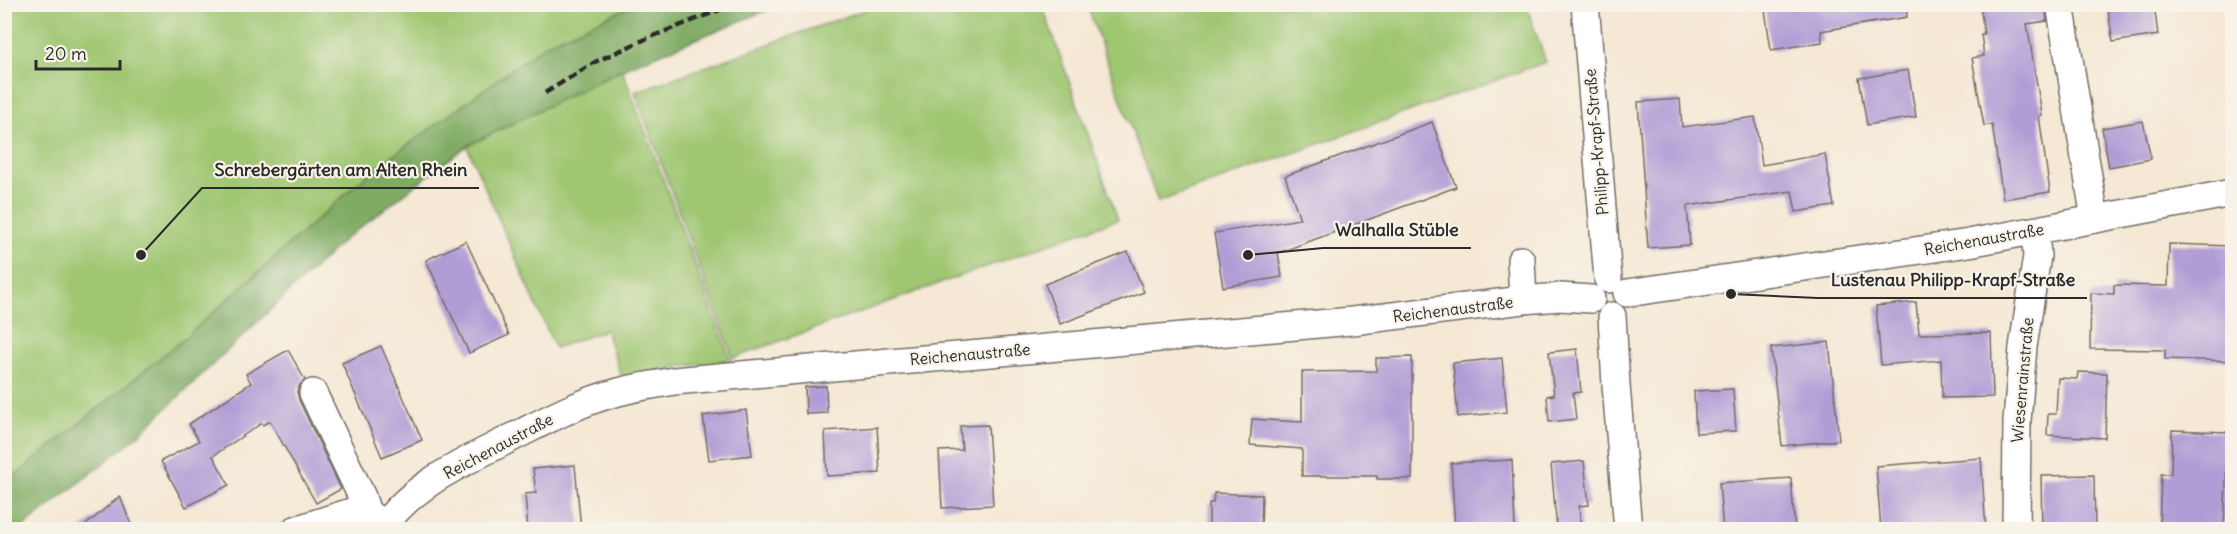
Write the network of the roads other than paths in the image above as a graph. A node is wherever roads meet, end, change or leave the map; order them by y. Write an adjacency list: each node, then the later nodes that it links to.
1 (1585, 4): 7 (street, Philipp-Krapf-Straße)
2 (2060, 4): 4 (street)
3 (2232, 193): 4 (street, Reichenaustraße)
4 (2095, 219): 5 (street, Reichenaustraße)
5 (2035, 231): 7 (street, Reichenaustraße); 13 (street, Wiesenrainstraße)
6 (1521, 260): 8 (street)
7 (1609, 291): 8 (street, Reichenaustraße); 12 (street)
8 (1523, 300): 10 (street, Reichenaustraße)
9 (313, 393): 10 (street)
10 (378, 522): 11 (street)
11 (295, 530)
12 (1628, 530)
13 (2016, 530)

